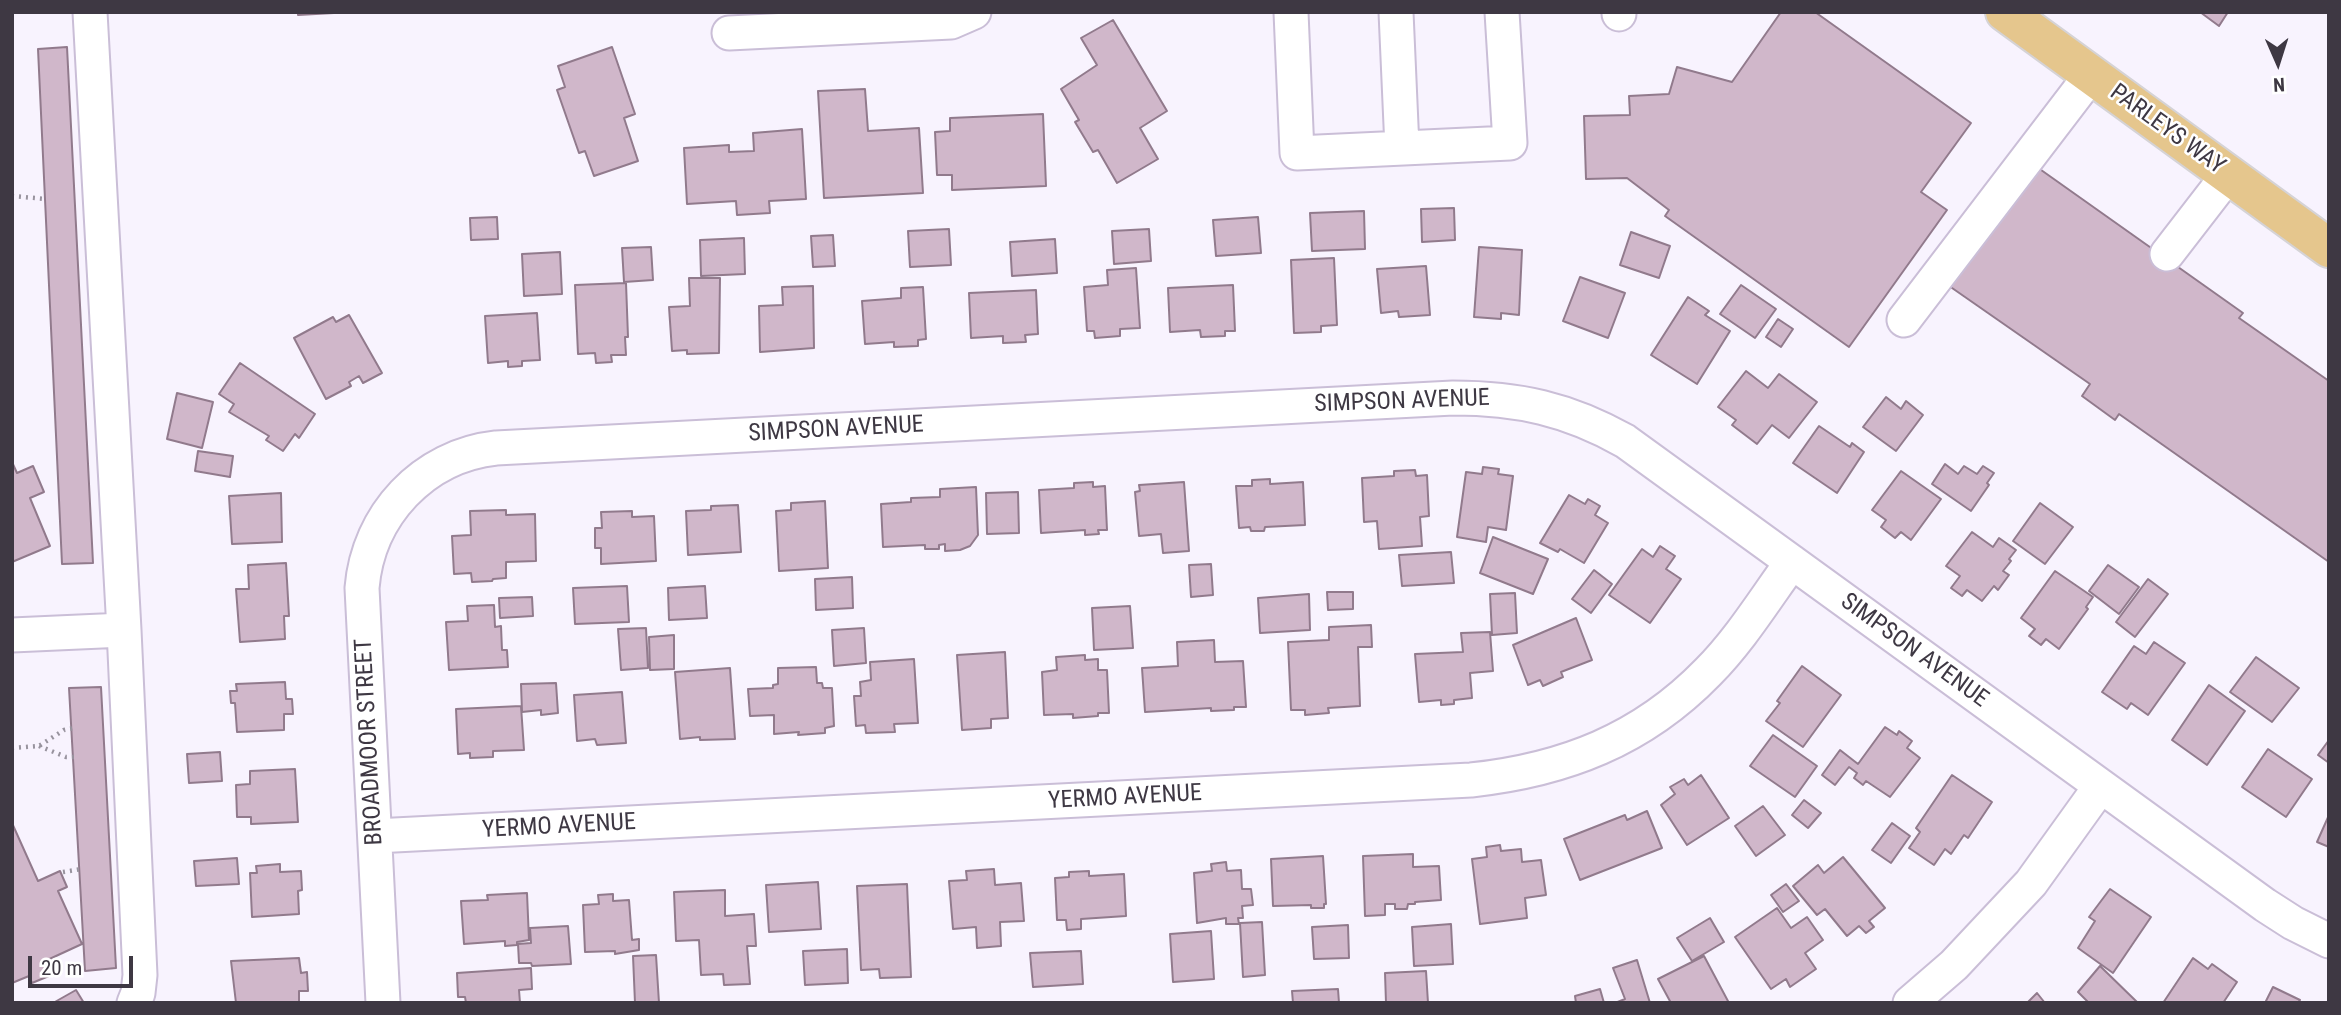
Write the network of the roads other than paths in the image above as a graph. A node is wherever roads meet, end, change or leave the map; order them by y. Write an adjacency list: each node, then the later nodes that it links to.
1 (90, 12): 16 (street)
2 (974, 12): 7 (street)
3 (1291, 12): 9 (street)
4 (1396, 12): 9 (street)
5 (1502, 12): 9 (street)
6 (2006, 12): 8 (main road, PARLEYS WAY)
7 (729, 33)
8 (2091, 75): 10 (main road, PARLEYS WAY); 13 (street)
9 (1402, 148)
10 (2228, 174): 11 (main road, PARLEYS WAY); 12 (street)
11 (2329, 248)
12 (2167, 254)
13 (1903, 320)
14 (405, 492): 15 (street, SIMPSON AVENUE); 19 (street, BROADMOOR STREET)
15 (1792, 562): 18 (street, SIMPSON AVENUE); 19 (street, YERMO AVENUE)
16 (124, 630): 17 (street); 21 (street)
17 (12, 635)
18 (2100, 787): 20 (street, SIMPSON AVENUE); 23 (street)
19 (374, 836): 22 (street, BROADMOOR STREET)
20 (2329, 941)
21 (134, 1003)
22 (383, 1003)
23 (1910, 1003)

